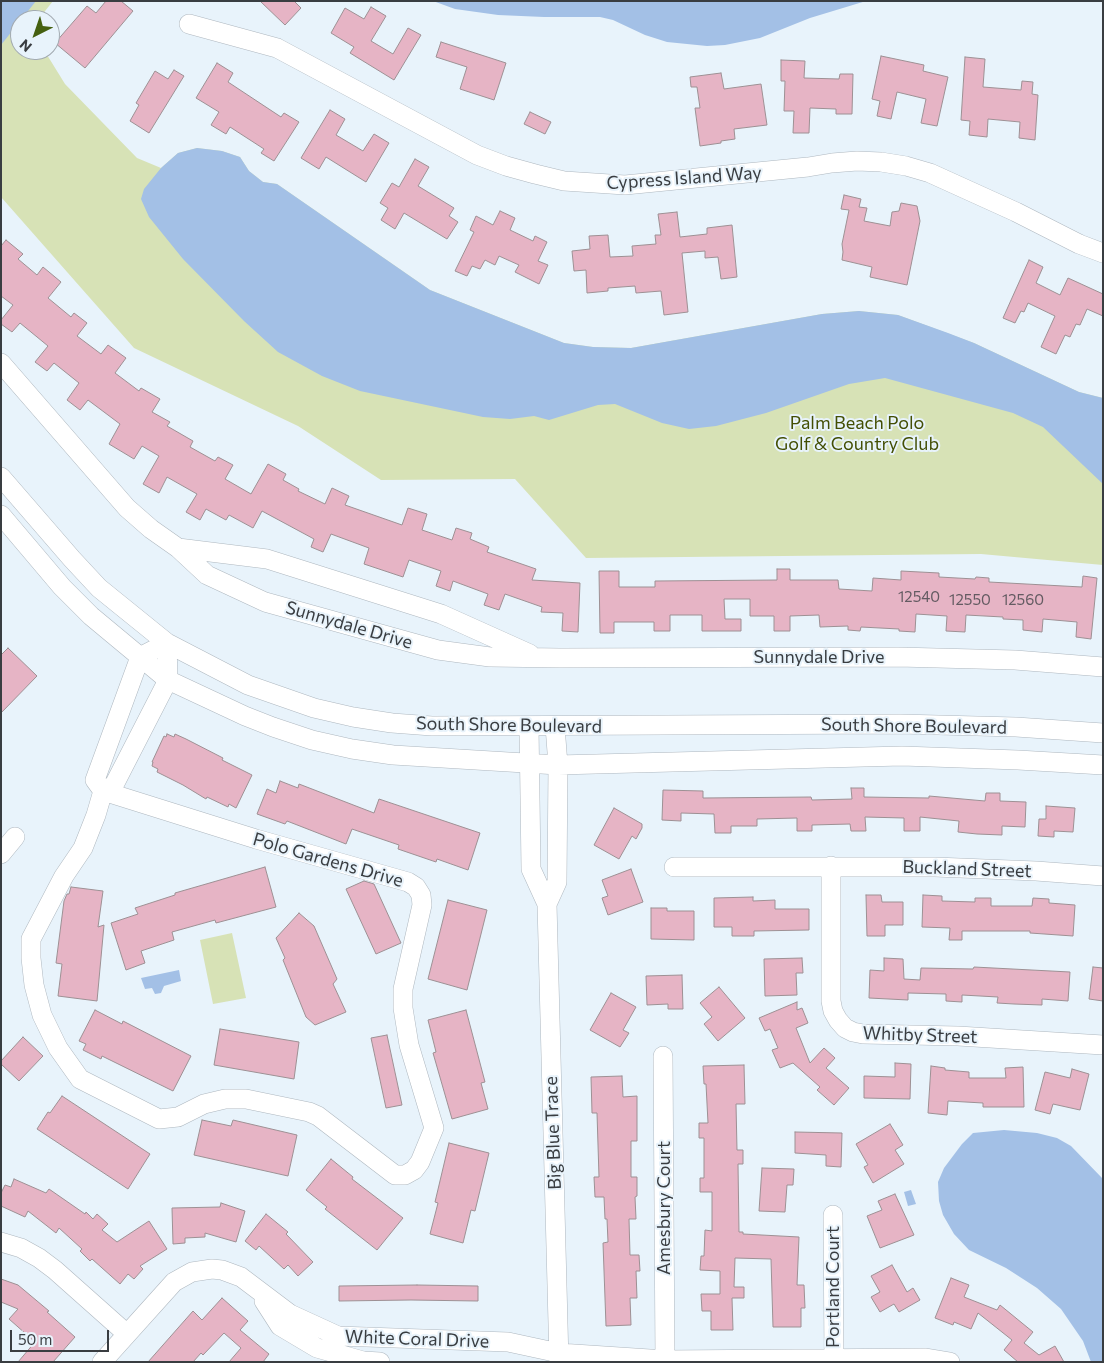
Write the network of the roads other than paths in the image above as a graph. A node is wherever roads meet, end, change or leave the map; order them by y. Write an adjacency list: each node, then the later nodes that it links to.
1 (189, 24): 2 (street, Cypress Island Way)
2 (1103, 253)
3 (1, 363): 6 (street, Sunnydale Drive)
4 (1, 477): 7 (street, South Shore Boulevard)
5 (1, 515): 8 (street, South Shore Boulevard)
6 (178, 548): 9 (street, Sunnydale Drive); 9 (street, Sunnydale Drive)
7 (167, 643): 8 (street); 11 (street, Polo Gardens Drive); 12 (street, South Shore Boulevard)
8 (140, 657): 11 (street, South Shore Boulevard); 18 (street, Polo Gardens Drive)
9 (535, 657): 10 (street, Sunnydale Drive)
10 (1103, 667)
11 (168, 680): 15 (street, South Shore Boulevard); 18 (street, Polo Gardens Drive)
12 (528, 726): 13 (street, South Shore Boulevard); 15 (street, Big Blue Trace)
13 (555, 726): 14 (street, South Shore Boulevard); 16 (street, Big Blue Trace)
14 (1103, 732)
15 (530, 763): 16 (street, South Shore Boulevard); 24 (street, Big Blue Trace)
16 (558, 764): 17 (street, South Shore Boulevard); 24 (street, Big Blue Trace)
17 (1103, 765)
18 (103, 791): 18 (street, Polo Gardens Drive)
19 (15, 837): 20 (street)
20 (1, 854)
21 (830, 866): 22 (street, Buckland Street); 23 (street, Buckland Street); 25 (street, Whitby Street)
22 (674, 867)
23 (1103, 876)
24 (547, 904): 31 (street, Big Blue Trace)
25 (1103, 1045)
26 (663, 1056): 33 (street, Amesbury Court)
27 (833, 1215): 32 (street, Portland Court)
28 (1, 1242): 30 (street)
29 (257, 1290): 30 (street, White Coral Drive); 31 (street, White Coral Drive); 35 (street, White Coral Drive)
30 (127, 1334): 34 (street, White Coral Drive)
31 (559, 1358): 33 (street); 36 (street)
32 (834, 1360): 33 (street); 37 (street)
33 (665, 1361)
34 (102, 1362)
35 (380, 1362)
36 (530, 1362)
37 (950, 1362)

